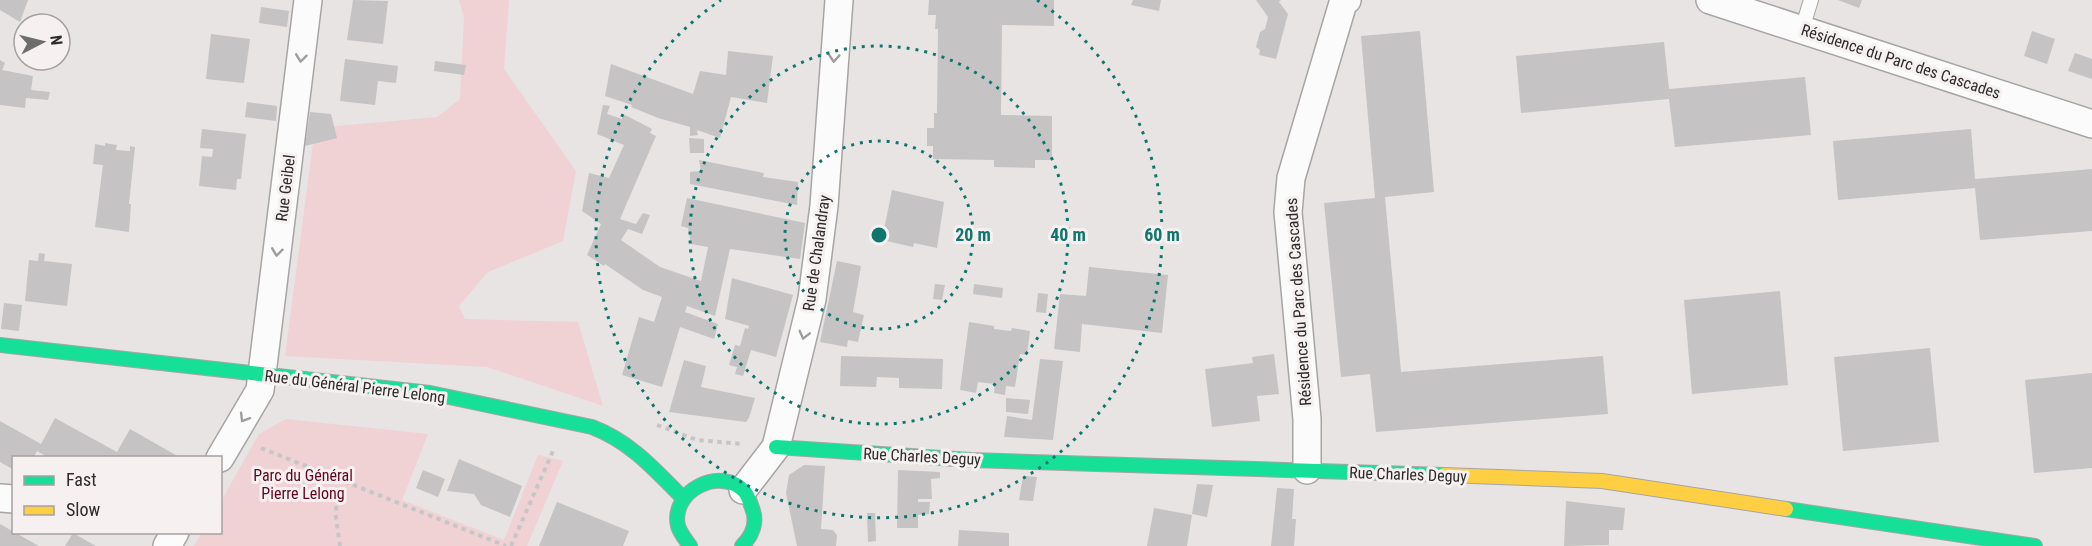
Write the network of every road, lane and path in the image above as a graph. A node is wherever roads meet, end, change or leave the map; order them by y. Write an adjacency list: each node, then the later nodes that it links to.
1 (308, 0): 9 (street, Rue Geibel, one-way to 9)
2 (839, 0): 11 (street, Rue de Chalandray, one-way to 11)
3 (1710, 0): 6 (street, Résidence du Parc des Cascades)
4 (1811, 0): 6 (lane)
5 (1344, 1): 13 (street, Résidence du Parc des Cascades)
6 (1802, 29): 7 (street, Résidence du Parc des Cascades)
7 (2092, 124)
8 (0, 345): 9 (street, Rue du Général Pierre Lelong)
9 (262, 375): 12 (street, Rue Geibel, one-way to 12); 16 (street, Rue du Général Pierre Lelong)
10 (252, 445): 14 (path)
11 (777, 447): 13 (street, Rue Charles Deguy); 15 (street, Rue de Chalandray)
12 (221, 456)
13 (1307, 470): 21 (street, Rue Charles Deguy)
14 (337, 479): 18 (path); 19 (path)
15 (743, 490): 16 (street); 17 (street)
16 (683, 498): 20 (street)
17 (746, 545)
18 (340, 546)
19 (506, 546)
20 (690, 546)
21 (2035, 546)

